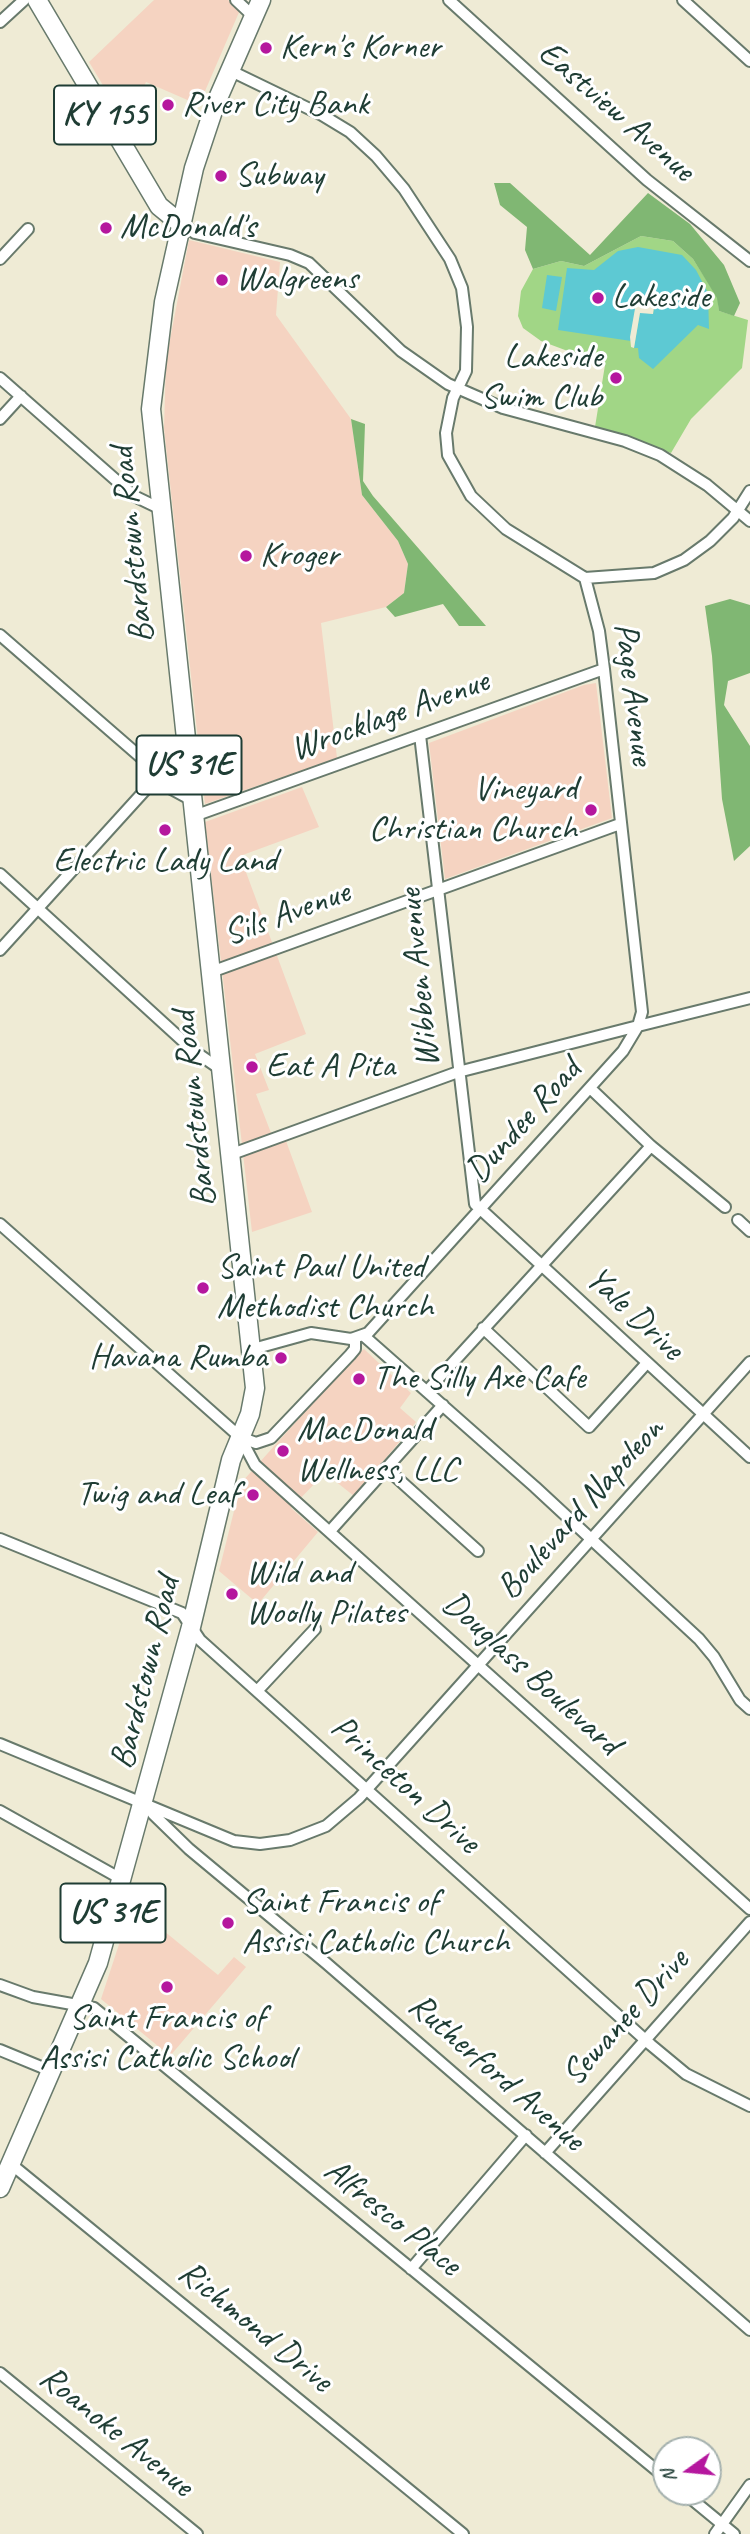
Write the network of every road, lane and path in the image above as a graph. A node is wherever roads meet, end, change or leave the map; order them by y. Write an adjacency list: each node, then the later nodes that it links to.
1 (24, 0): 7 (street)
2 (37, 0): 10 (main road, KY 155)
3 (236, 0): 6 (street)
4 (449, 0): 13 (street, Eastview Avenue)
5 (683, 0): 8 (street)
6 (257, 8): 9 (main road, Bardstown Road / US 31E)
7 (0, 22)
8 (750, 61)
9 (229, 70): 10 (main road, Bardstown Road / US 31E); 15 (street)
10 (181, 224): 15 (street); 19 (main road, Bardstown Road / US 31E)
11 (28, 229): 12 (street)
12 (0, 259)
13 (750, 261)
14 (0, 378): 16 (street)
15 (458, 389): 20 (street); 22 (street)
16 (21, 396): 17 (street); 19 (street)
17 (0, 419)
18 (750, 491): 20 (street)
19 (161, 509): 26 (main road, Bardstown Road / US 31E)
20 (738, 511): 21 (street); 22 (street)
21 (750, 521)
22 (585, 578): 24 (street, Page Avenue)
23 (0, 635): 27 (street)
24 (604, 669): 25 (street, Wrocklage Avenue); 29 (street, Page Avenue)
25 (419, 735): 28 (street, Wrocklage Avenue); 31 (street, Wibben Avenue)
26 (187, 744): 27 (street); 28 (main road, Bardstown Road / US 31E)
27 (158, 777): 28 (street); 32 (street)
28 (193, 808): 34 (main road, Bardstown Road / US 31E)
29 (620, 824): 31 (street, Sils Avenue); 36 (street, Page Avenue)
30 (0, 874): 32 (street)
31 (438, 889): 34 (street, Sils Avenue); 38 (street, Wibben Avenue)
32 (38, 908): 33 (street); 37 (street)
33 (0, 950)
34 (211, 972): 37 (main road, Bardstown Road / US 31E)
35 (750, 998): 36 (street)
36 (638, 1026): 38 (street); 39 (street, Dundee Road)
37 (223, 1071): 41 (main road, Bardstown Road / US 31E)
38 (458, 1072): 41 (street); 43 (street, Wibben Avenue)
39 (590, 1088): 40 (street); 43 (street, Dundee Road)
40 (651, 1146): 42 (street); 47 (street)
41 (232, 1154): 50 (main road, Bardstown Road / US 31E)
42 (725, 1208)
43 (480, 1212): 47 (street, Yale Drive); 49 (street, Dundee Road)
44 (738, 1220): 46 (street)
45 (0, 1224): 56 (street, Douglass Boulevard)
46 (750, 1231)
47 (539, 1265): 48 (street); 52 (street, Yale Drive)
48 (483, 1328): 52 (street); 53 (street)
49 (362, 1336): 50 (street); 53 (street); 56 (street, Dundee Road)
50 (253, 1349): 56 (main road, Bardstown Road / US 31E)
51 (750, 1362): 55 (street, Boulevard Napoleon)
52 (646, 1364): 55 (street, Yale Drive)
53 (427, 1391): 54 (street)
54 (443, 1405): 58 (street); 61 (street)
55 (703, 1415): 57 (street, Yale Drive); 61 (street, Boulevard Napoleon)
56 (240, 1437): 59 (street, Douglass Boulevard); 63 (main road, Bardstown Road / US 31E)
57 (750, 1457)
58 (386, 1468): 59 (street); 62 (street)
59 (331, 1530): 65 (street, Douglass Boulevard)
60 (0, 1539): 63 (street, Princeton Drive)
61 (591, 1539): 65 (street, Boulevard Napoleon); 67 (street)
62 (478, 1551)
63 (191, 1627): 66 (street, Princeton Drive); 70 (main road, Bardstown Road / US 31E)
64 (314, 1629): 66 (street)
65 (479, 1665): 69 (street, Boulevard Napoleon); 73 (street, Douglass Boulevard)
66 (258, 1690): 69 (street, Princeton Drive)
67 (750, 1709)
68 (0, 1744): 70 (street, Boulevard Napoleon)
69 (368, 1788): 70 (street, Boulevard Napoleon); 77 (street, Princeton Drive)
70 (145, 1801): 72 (main road, Bardstown Road / US 31E); 81 (street, Rutherford Avenue)
71 (0, 1811): 72 (street)
72 (123, 1880): 76 (main road, Bardstown Road / US 31E)
73 (750, 1909)
74 (750, 1922): 77 (street, Sewanee Drive)
75 (0, 1985): 76 (street, Alfresco Place)
76 (81, 2006): 79 (main road, Bardstown Road / US 31E); 85 (street, Alfresco Place)
77 (645, 2040): 80 (street, Princeton Drive); 82 (street, Sewanee Drive)
78 (0, 2050): 79 (street)
79 (51, 2071): 83 (main road, Bardstown Road / US 31E)
80 (750, 2106)
81 (526, 2135): 82 (street, Rutherford Avenue); 85 (street)
82 (545, 2153): 86 (street, Rutherford Avenue)
83 (11, 2164): 84 (main road, Bardstown Road / US 31E); 93 (street, Richmond Drive)
84 (0, 2188)
85 (411, 2269): 88 (street, Alfresco Place)
86 (750, 2330)
87 (0, 2374): 92 (street, Roanoke Avenue)
88 (652, 2467)
89 (750, 2485): 91 (street)
90 (700, 2506): 91 (street)
91 (721, 2523): 94 (street); 95 (street)
92 (197, 2534)
93 (463, 2534)
94 (715, 2534)
95 (734, 2534)

